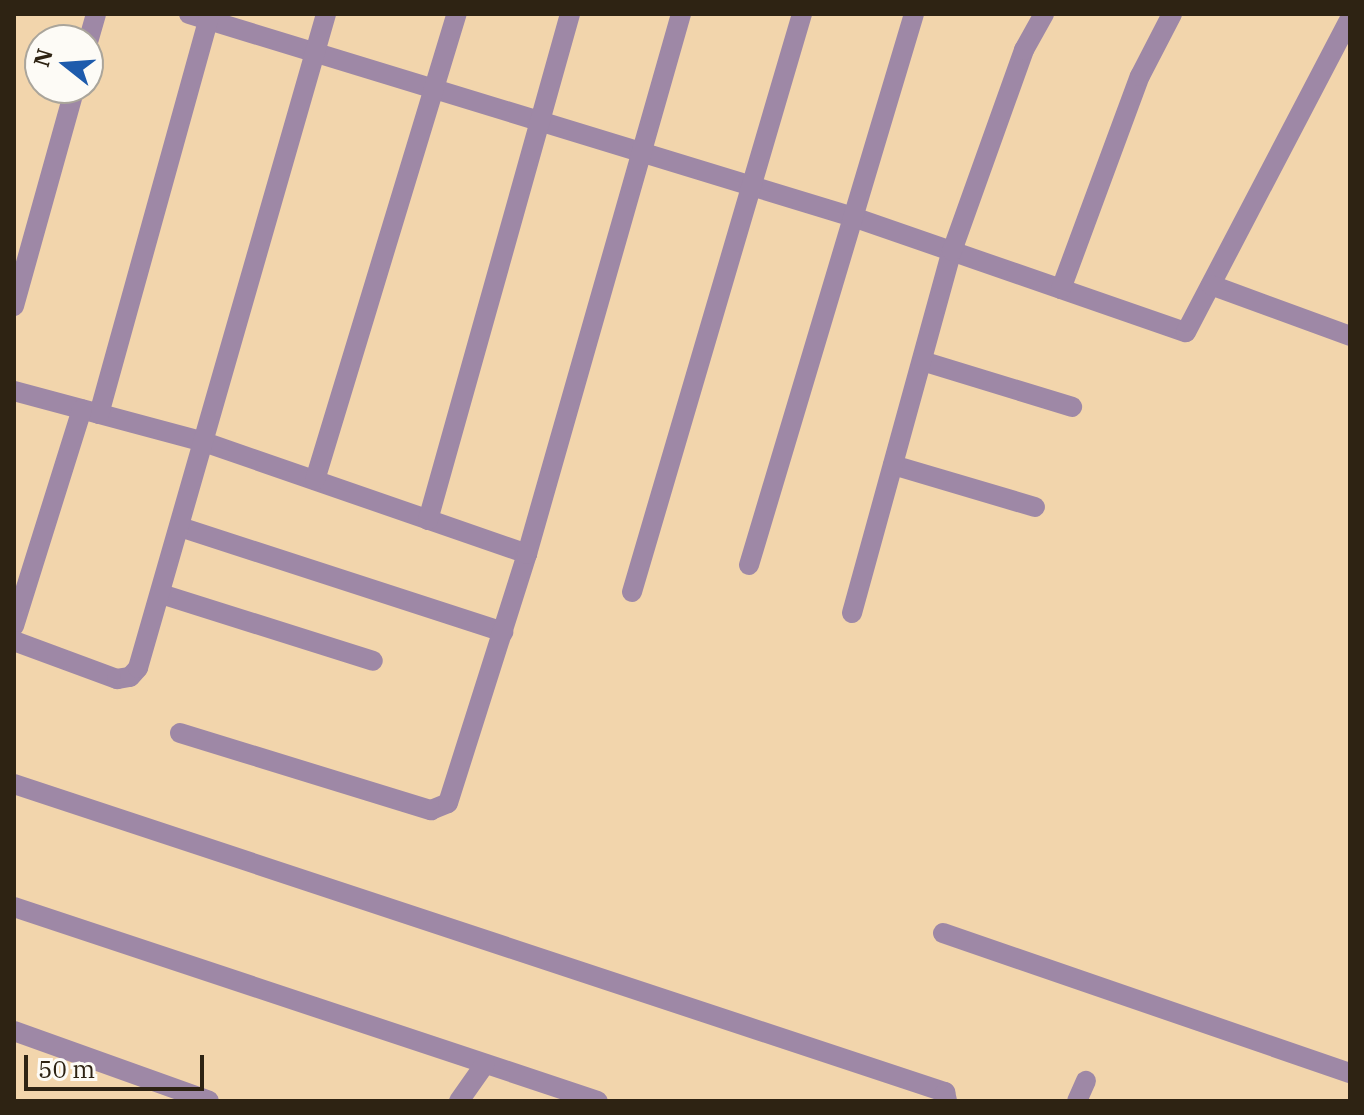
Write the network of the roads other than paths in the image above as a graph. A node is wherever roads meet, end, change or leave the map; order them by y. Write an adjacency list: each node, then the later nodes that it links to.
1 (326, 14): 11 (street)
2 (457, 14): 12 (street)
3 (570, 14): 14 (street)
4 (681, 14): 15 (street)
5 (802, 14): 16 (street)
6 (914, 14): 17 (street)
7 (1044, 14): 18 (street)
8 (1172, 14): 20 (street)
9 (203, 16): 11 (street); 26 (street)
10 (1350, 18): 19 (street)
11 (314, 50): 12 (street); 27 (street)
12 (435, 88): 14 (street); 29 (street)
13 (71, 104): 21 (street)
14 (536, 119): 15 (street); 31 (street)
15 (640, 151): 16 (street); 33 (street)
16 (751, 185): 17 (street); 35 (street)
17 (853, 217): 18 (street); 34 (street)
18 (952, 251): 20 (street); 23 (street)
19 (1211, 285): 20 (street); 22 (street)
20 (1061, 289)
21 (14, 306)
22 (1350, 336)
23 (922, 361): 25 (street); 28 (street)
24 (14, 391): 26 (street)
25 (1072, 407)
26 (91, 412): 27 (street); 38 (street)
27 (204, 442): 29 (street); 32 (street)
28 (893, 465): 30 (street); 37 (street)
29 (315, 480): 31 (street)
30 (1035, 507)
31 (428, 520): 33 (street)
32 (180, 527): 36 (street); 39 (street)
33 (527, 554): 39 (street)
34 (749, 565)
35 (632, 592)
36 (161, 594): 40 (street); 41 (street)
37 (852, 613)
38 (14, 626)
39 (503, 632): 42 (street)
40 (14, 641)
41 (373, 661)
42 (180, 733)
43 (14, 784): 53 (street)
44 (14, 907): 47 (street)
45 (943, 933): 48 (street)
46 (14, 1031): 50 (street)
47 (485, 1064): 51 (street); 52 (street)
48 (1350, 1073)
49 (1086, 1081): 54 (street)
50 (209, 1101)
51 (459, 1101)
52 (598, 1101)
53 (947, 1101)
54 (1077, 1101)

